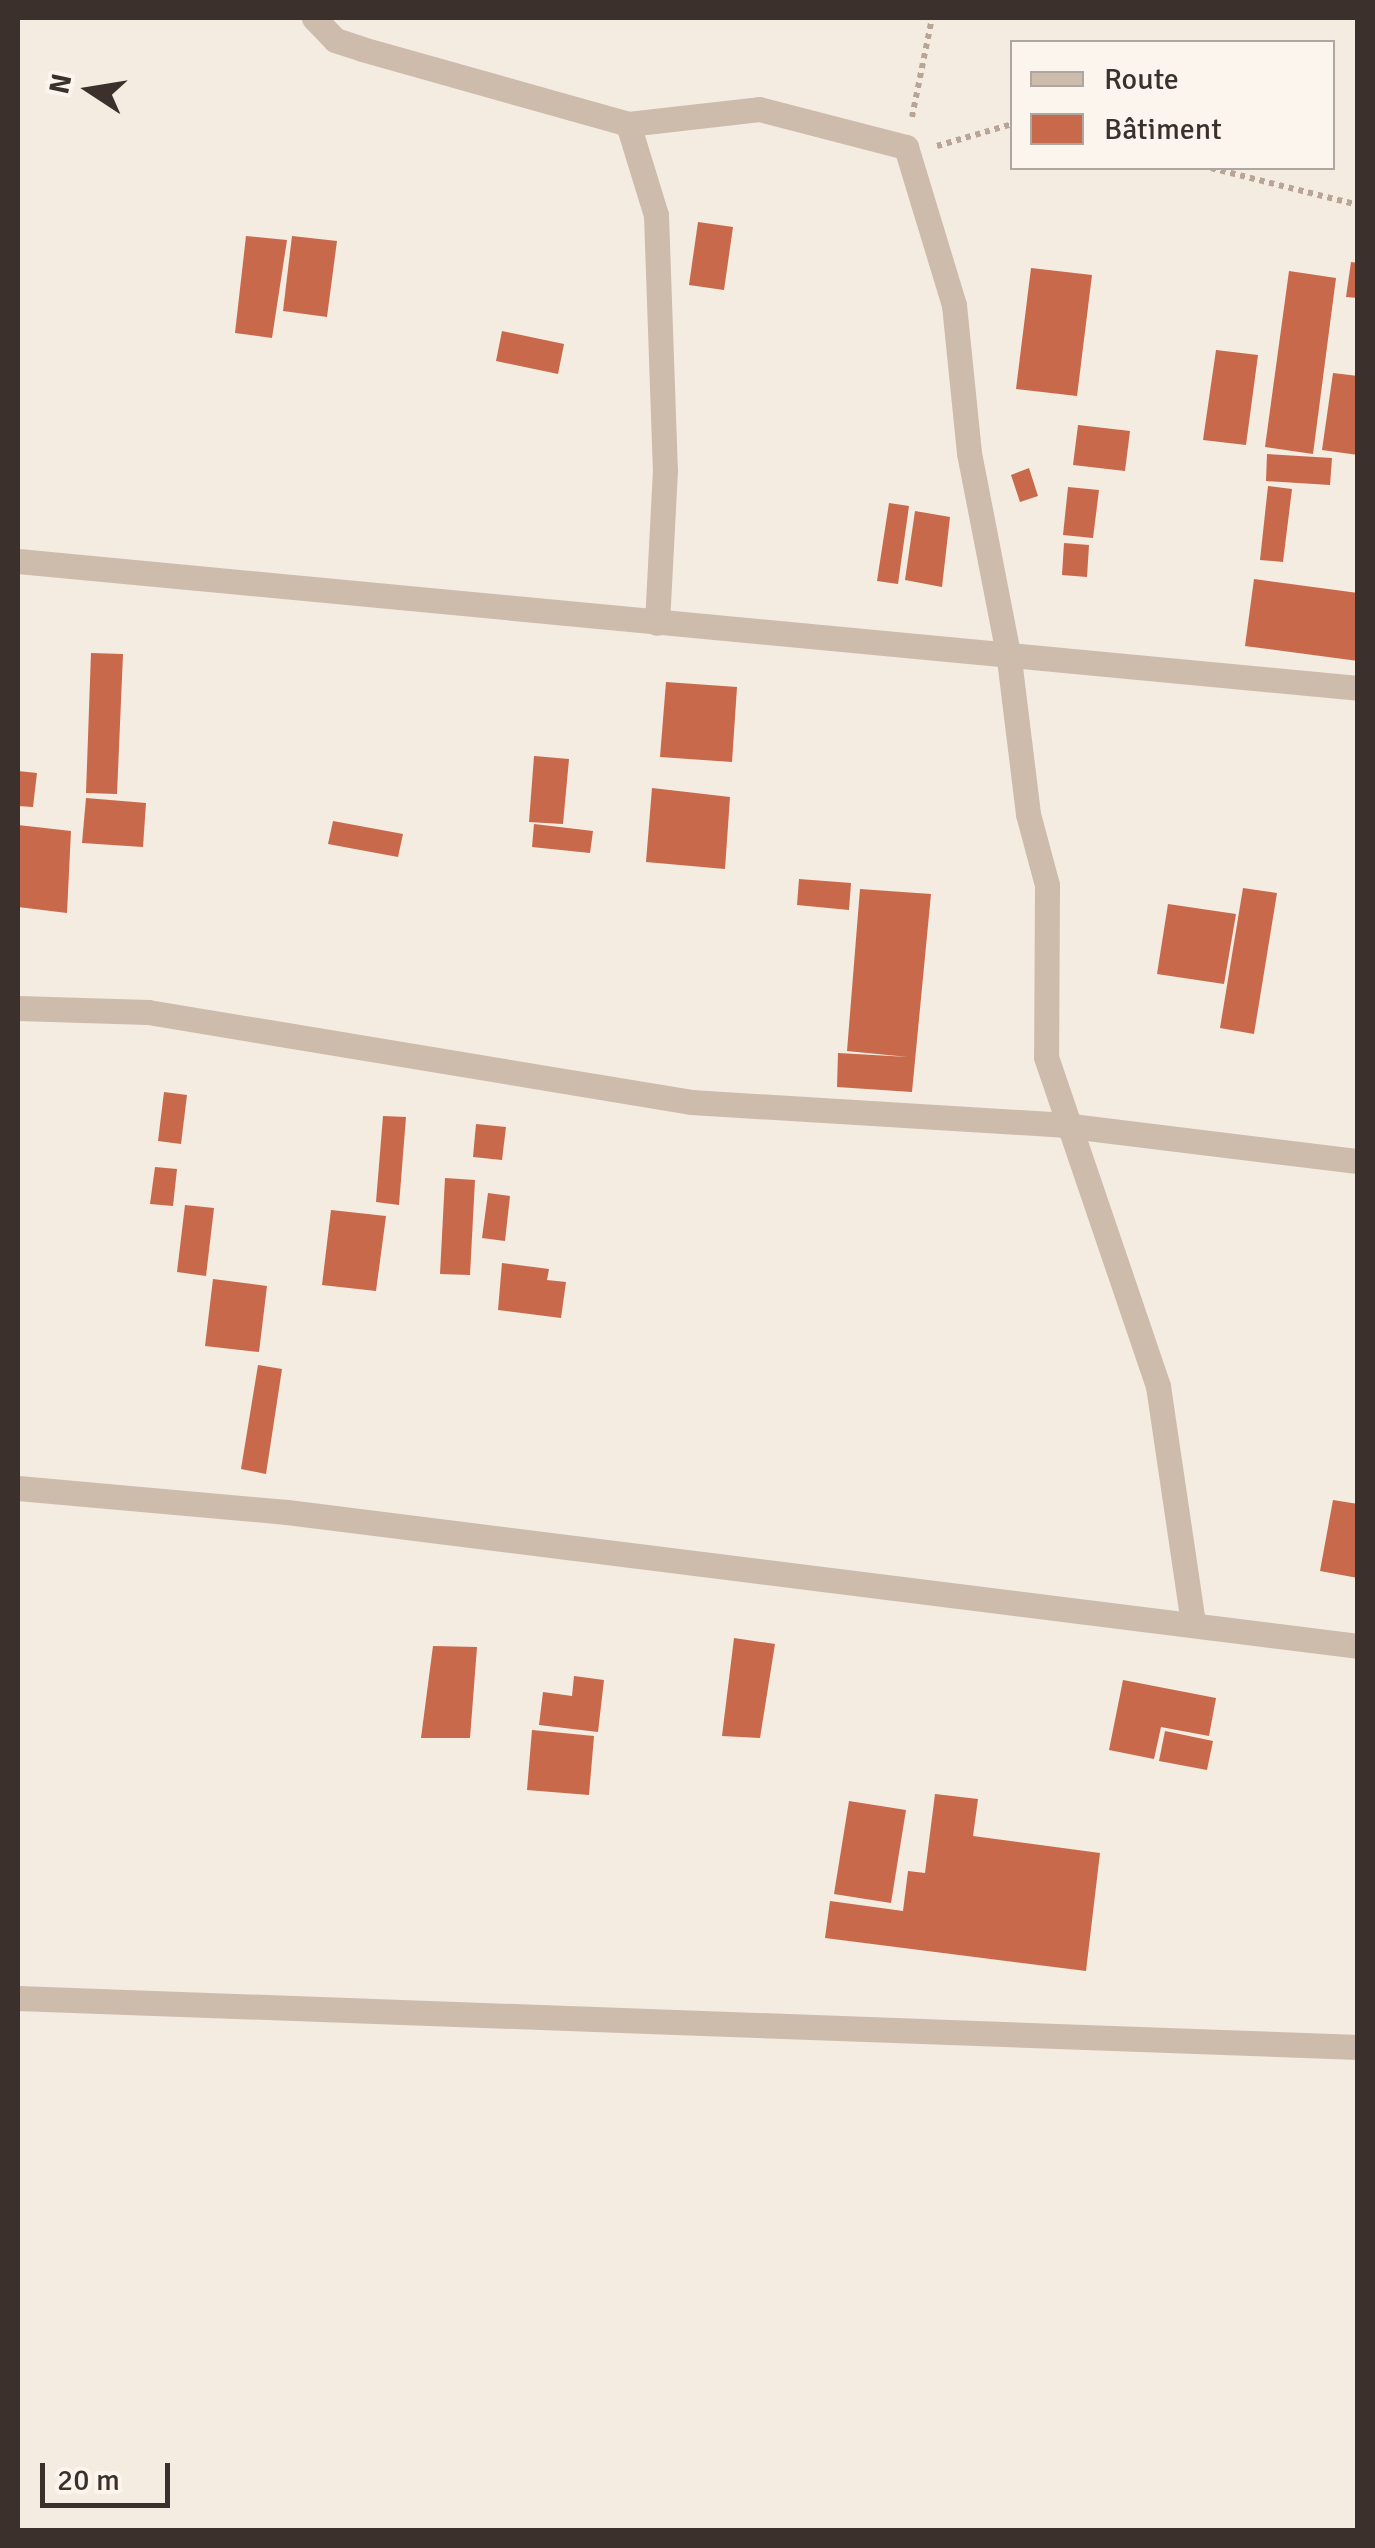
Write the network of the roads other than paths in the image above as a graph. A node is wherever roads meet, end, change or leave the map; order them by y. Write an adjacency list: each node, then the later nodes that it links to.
1 (314, 18): 2 (street)
2 (628, 124): 4 (street); 5 (street)
3 (18, 561): 4 (street)
4 (657, 624): 5 (street)
5 (1010, 659): 6 (street); 8 (street)
6 (1358, 688)
7 (18, 1008): 8 (street)
8 (1063, 1125): 9 (street); 11 (street)
9 (1358, 1161)
10 (18, 1488): 11 (street)
11 (1193, 1623): 12 (street)
12 (1358, 1646)
13 (18, 1998): 14 (street)
14 (1358, 2047)

